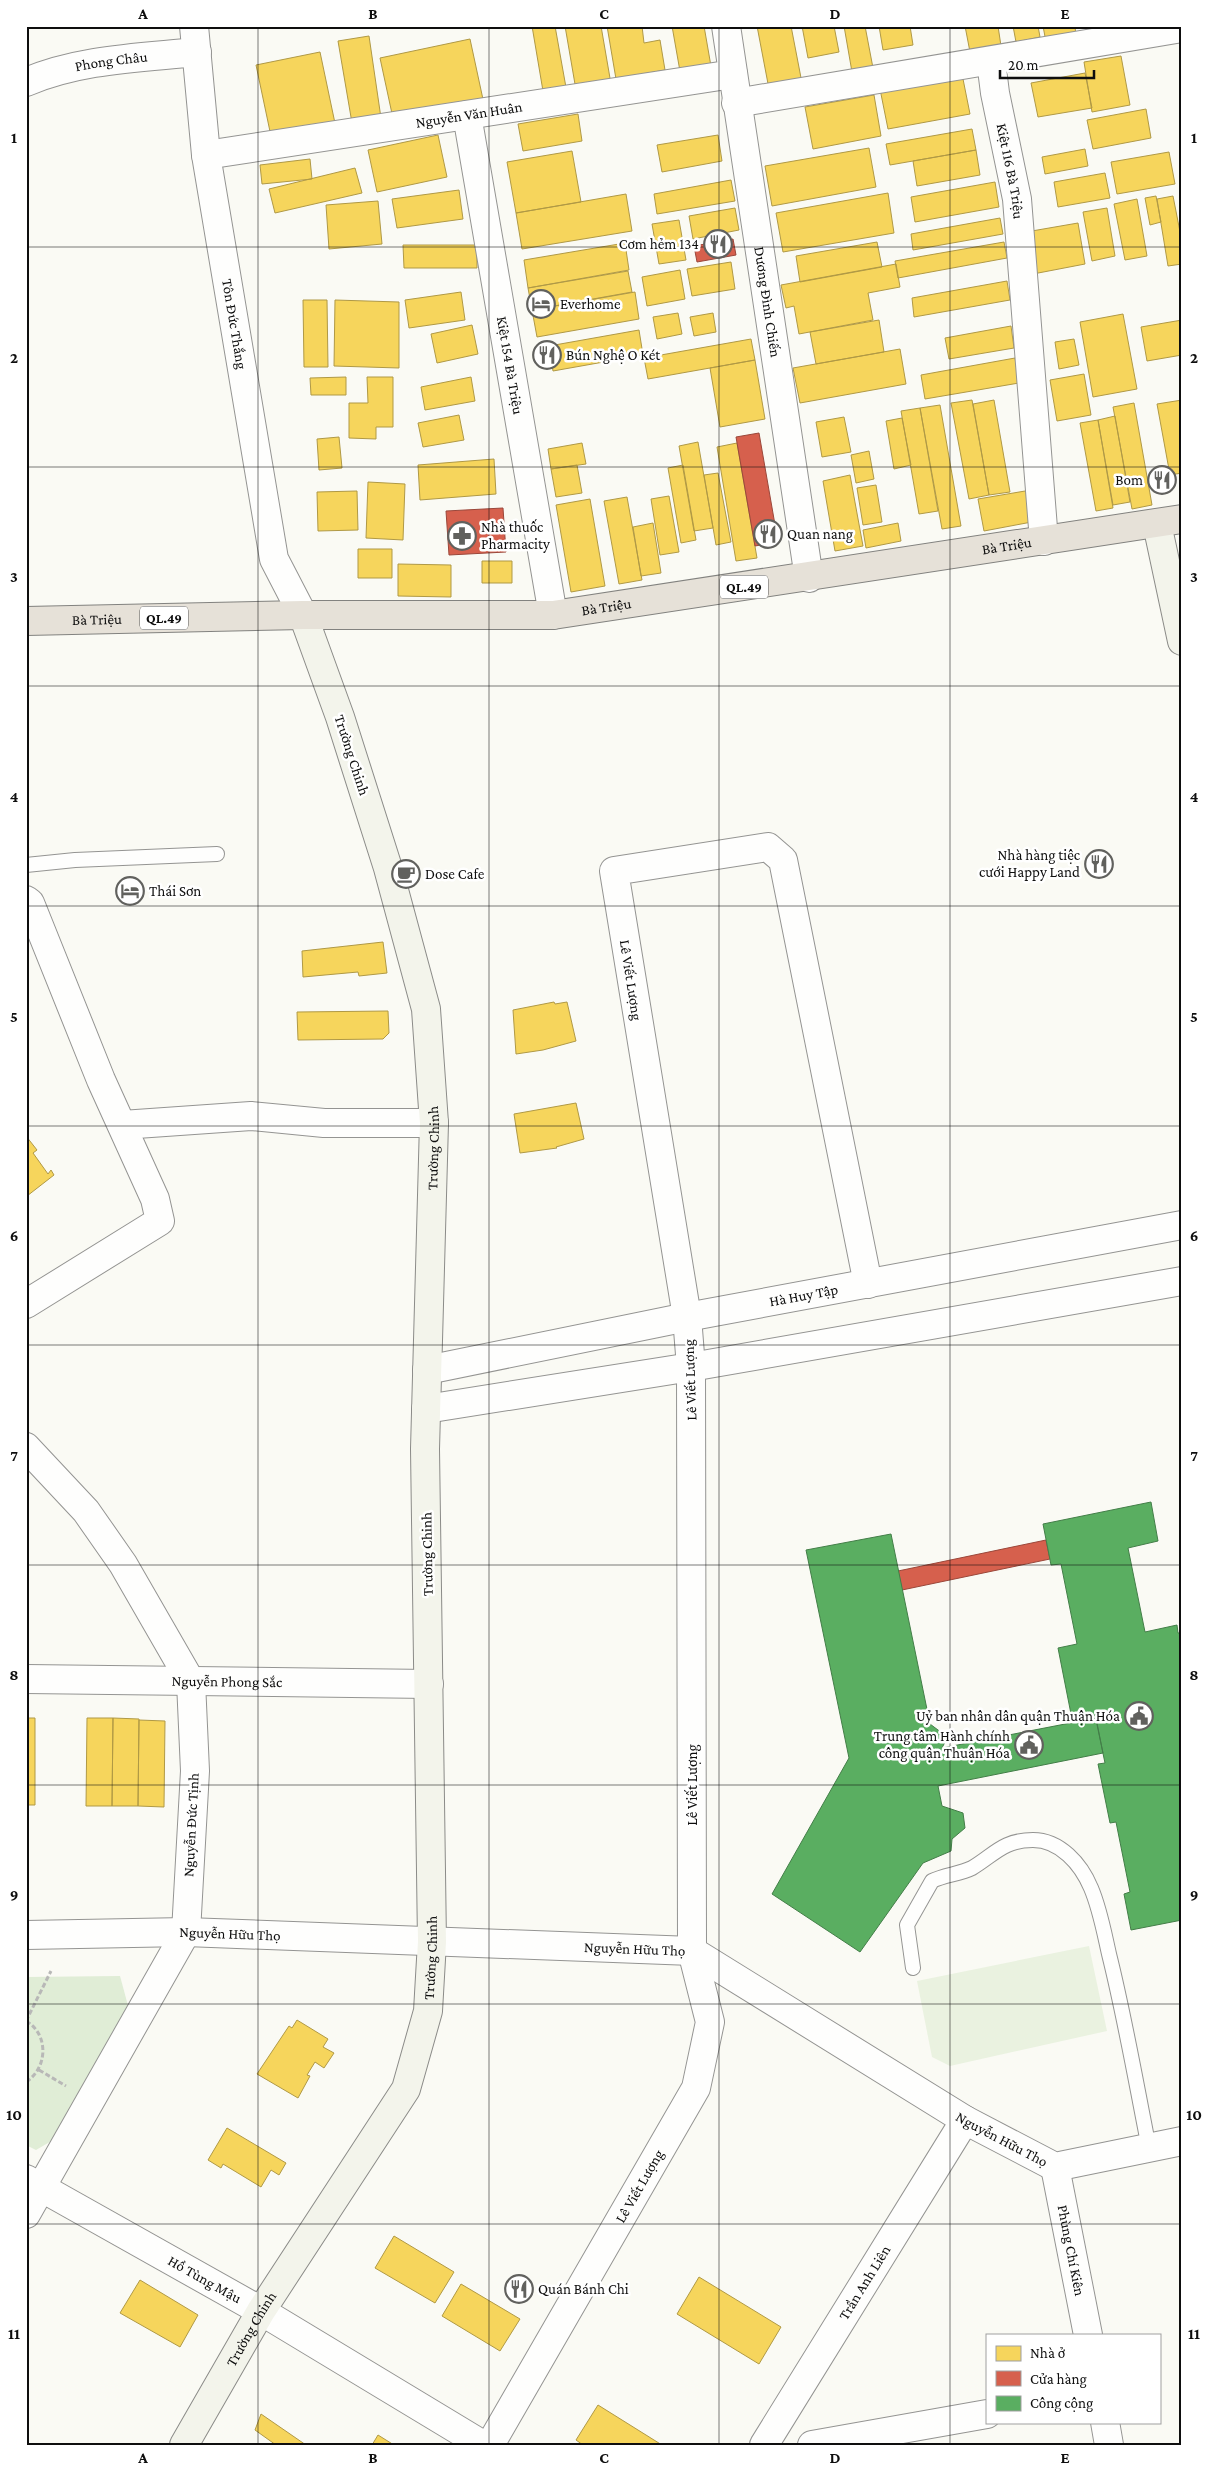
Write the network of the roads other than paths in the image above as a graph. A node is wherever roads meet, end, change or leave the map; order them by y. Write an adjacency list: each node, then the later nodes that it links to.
1 (726, 26): 5 (street, Dương Đình Chiến)
2 (1182, 28): 4 (street)
3 (196, 39): 6 (street, Phong Châu); 9 (street, Tôn Đức Thắng)
4 (991, 61): 7 (street); 11 (street, Kiệt 116 Bà Triệu)
5 (733, 74): 7 (street, Dương Đình Chiến); 8 (street, Nguyễn Văn Huân)
6 (26, 82)
7 (736, 103): 12 (street, Dương Đình Chiến)
8 (467, 115): 9 (street, Nguyễn Văn Huân); 14 (street, Kiệt 154 Bà Triệu)
9 (206, 155): 13 (street, Tôn Đức Thắng)
10 (1169, 522): 11 (highway, Bà Triệu / QL.49); 16 (street)
11 (1044, 541): 12 (highway, Bà Triệu / QL.49)
12 (808, 578): 14 (highway, Bà Triệu / QL.49)
13 (303, 615): 14 (highway, Bà Triệu / QL.49); 15 (highway, Bà Triệu / QL.49); 20 (street, Trường Chinh)
14 (553, 615)
15 (26, 621)
16 (1182, 642)
17 (217, 854): 18 (lane)
18 (26, 865)
19 (26, 900): 21 (street)
20 (434, 1122): 21 (street); 28 (street, Trường Chinh)
21 (122, 1125): 25 (street)
22 (1182, 1225): 24 (street, Hà Huy Tập)
23 (1182, 1281): 27 (street)
24 (868, 1284): 26 (street, Hà Huy Tập); 26 (street, Lê Viết Lượng)
25 (26, 1304)
26 (687, 1317): 27 (street, Lê Viết Lượng); 28 (street, Hà Huy Tập)
27 (691, 1367): 29 (street); 37 (street, Lê Viết Lượng)
28 (427, 1370): 29 (street, Trường Chinh)
29 (426, 1409): 33 (street, Trường Chinh)
30 (26, 1447): 32 (street, Nguyễn Đức Tịnh)
31 (26, 1679): 32 (street, Nguyễn Phong Sắc)
32 (191, 1682): 33 (street, Nguyễn Phong Sắc); 34 (street, Nguyễn Đức Tịnh)
33 (429, 1684): 36 (street, Trường Chinh)
34 (186, 1932): 35 (street, Nguyễn Hữu Thọ); 36 (street, Nguyễn Hữu Thọ); 43 (street, Nguyễn Đức Tịnh)
35 (26, 1935)
36 (432, 1942): 37 (street, Nguyễn Hữu Thọ); 45 (street, Trường Chinh)
37 (692, 1952): 39 (street, Nguyễn Hữu Thọ); 51 (street, Lê Viết Lượng)
38 (914, 1968): 41 (lane)
39 (965, 2120): 42 (street, Nguyễn Hữu Thọ); 52 (street, Trần Anh Liên)
40 (1182, 2141): 41 (street, Nguyễn Hữu Thọ)
41 (1149, 2148): 42 (street, Nguyễn Hữu Thọ)
42 (1055, 2167): 46 (street, Phùng Chí Kiên)
43 (34, 2183): 44 (street, Nguyễn Đức Tịnh); 45 (street, Hồ Tùng Mậu)
44 (26, 2214)
45 (261, 2311): 49 (street, Trường Chinh); 50 (street, Hồ Tùng Mậu)
46 (1088, 2334)
47 (986, 2414): 53 (street)
48 (1105, 2424): 54 (street)
49 (184, 2445)
50 (484, 2445)
51 (490, 2445)
52 (764, 2445)
53 (812, 2445)
54 (1109, 2445)

